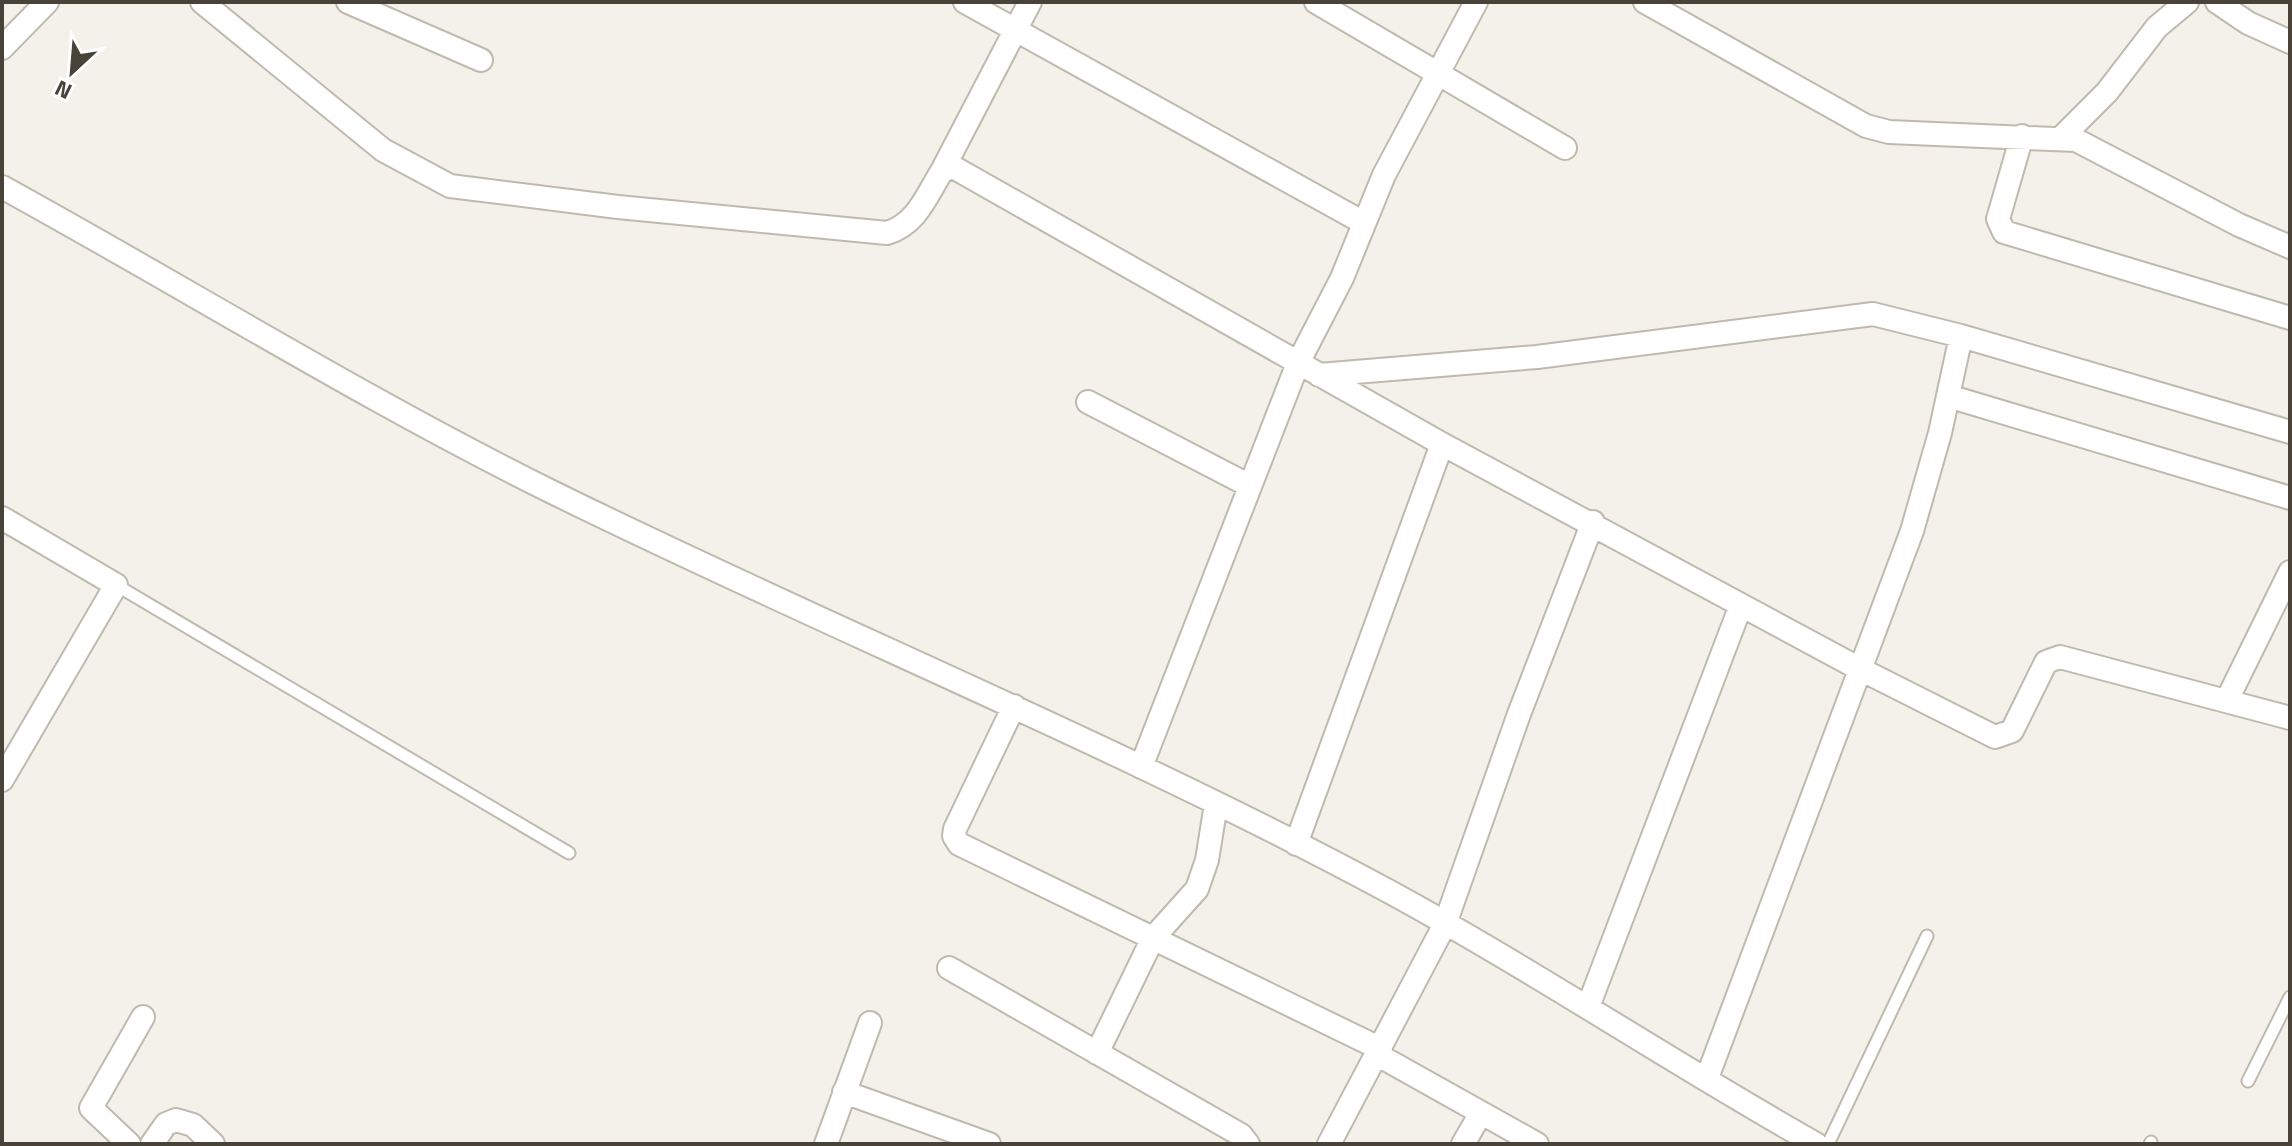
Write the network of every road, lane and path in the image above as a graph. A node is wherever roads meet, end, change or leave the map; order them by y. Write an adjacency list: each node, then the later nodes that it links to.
1 (47, 2): 13 (street)
2 (202, 2): 19 (street)
3 (348, 2): 14 (street)
4 (965, 2): 11 (street)
5 (1030, 2): 11 (street)
6 (1316, 2): 15 (street)
7 (1476, 2): 15 (street)
8 (1645, 2): 16 (street)
9 (2187, 2): 17 (street)
10 (2217, 2): 12 (street)
11 (1015, 31): 19 (street); 21 (street)
12 (2290, 42)
13 (2, 48)
14 (481, 60)
15 (1438, 73): 18 (street); 21 (street)
16 (2022, 136): 17 (street); 23 (street)
17 (2061, 138): 22 (street)
18 (1565, 148)
19 (944, 167): 25 (street)
20 (2, 187): 40 (street)
21 (1364, 223): 25 (street)
22 (2290, 247)
23 (2290, 318)
24 (1961, 336): 26 (street); 27 (street); 29 (street)
25 (1298, 363): 26 (street); 31 (street)
26 (1319, 375): 30 (street)
27 (1948, 396): 32 (street); 38 (street)
28 (1088, 402): 31 (street)
29 (2290, 432)
30 (1442, 444): 34 (street); 45 (street)
31 (1250, 486): 42 (street)
32 (2290, 498)
33 (2, 518): 36 (street)
34 (1593, 522): 37 (street); 47 (street)
35 (2290, 572): 39 (street)
36 (116, 585): 43 (street); 46 (lane)
37 (1741, 605): 38 (street); 52 (street)
38 (1858, 668): 39 (street); 57 (street)
39 (2227, 700): 41 (street)
40 (1014, 706): 42 (street); 49 (street)
41 (2290, 718)
42 (1141, 767): 44 (street)
43 (2, 780)
44 (1216, 804): 45 (street); 49 (street)
45 (1296, 844): 47 (street)
46 (569, 853)
47 (1445, 924): 52 (street); 56 (street)
48 (1927, 936): 71 (lane)
49 (1153, 938): 55 (street); 56 (street)
50 (949, 968): 55 (street)
51 (2290, 997): 58 (lane)
52 (1588, 1007): 57 (street)
53 (143, 1017): 61 (street)
54 (870, 1023): 59 (street)
55 (1100, 1047): 66 (street)
56 (1380, 1052): 60 (street); 67 (street)
57 (1707, 1078): 70 (street)
58 (2248, 1081)
59 (844, 1092): 64 (street); 65 (street)
60 (1481, 1113): 68 (street); 69 (street)
61 (129, 1144)
62 (152, 1144): 63 (street)
63 (213, 1144)
64 (826, 1144)
65 (989, 1144)
66 (1248, 1144)
67 (1329, 1144)
68 (1463, 1144)
69 (1537, 1144)
70 (1816, 1144)
71 (1828, 1144)

